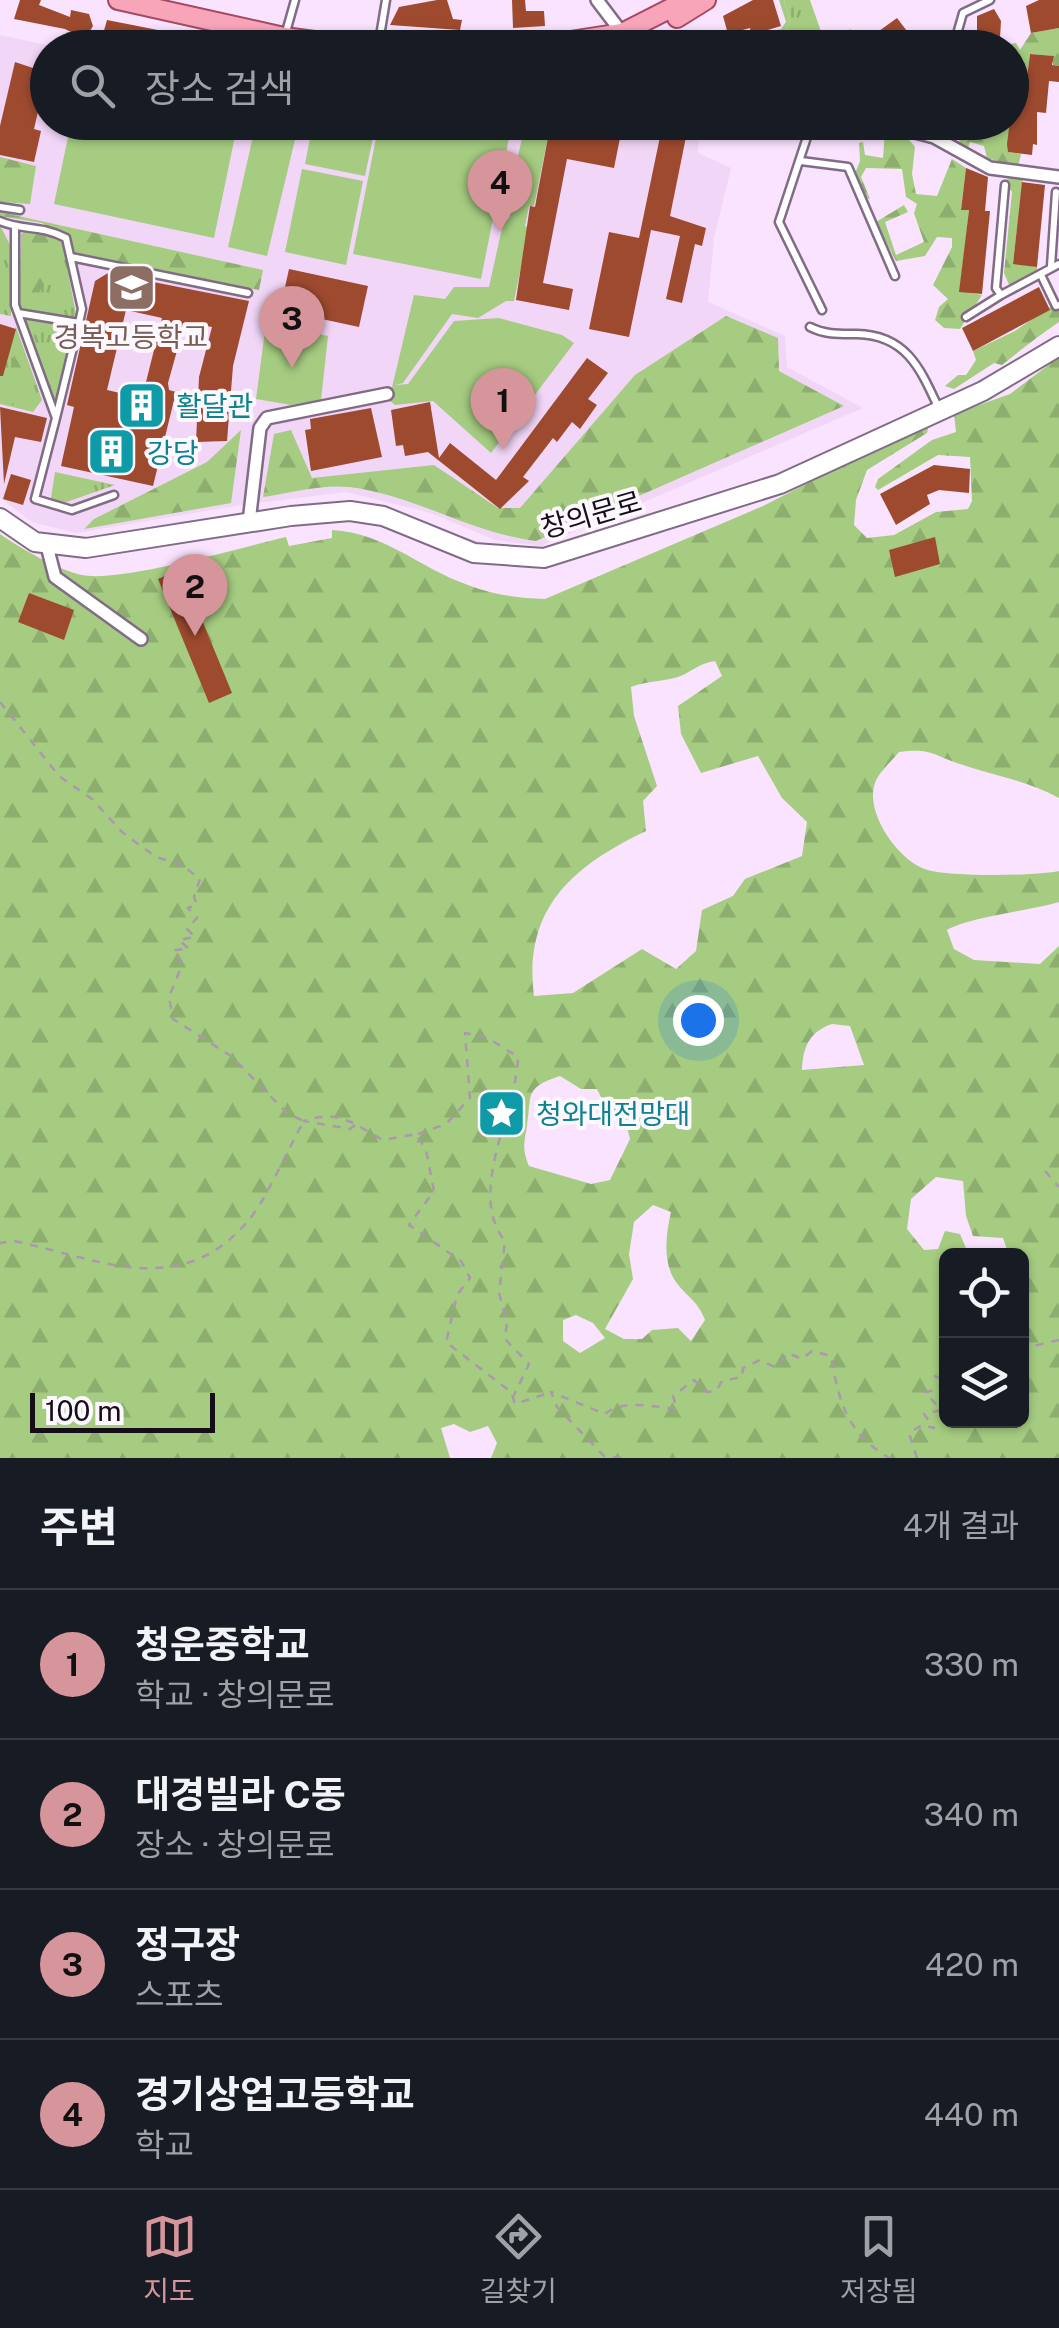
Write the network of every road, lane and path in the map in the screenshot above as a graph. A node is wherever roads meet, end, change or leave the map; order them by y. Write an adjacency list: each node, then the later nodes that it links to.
1 (118, 0): 8 (main road)
2 (295, 0): 9 (lane)
3 (386, 0): 10 (lane)
4 (597, 0): 11 (street)
5 (687, 0): 12 (main road)
6 (706, 0): 13 (main road)
7 (990, 0): 14 (lane)
8 (253, 30)
9 (286, 30)
10 (381, 30)
11 (618, 30)
12 (644, 30)
13 (650, 30)
14 (958, 30)
15 (807, 140): 17 (lane)
16 (938, 140): 18 (street)
17 (801, 161): 28 (lane); 32 (lane)
18 (1059, 177)
19 (1004, 185): 30 (lane)
20 (1056, 192): 26 (lane)
21 (0, 207): 22 (lane)
22 (20, 210)
23 (0, 221): 24 (lane)
24 (15, 227): 25 (lane); 33 (lane)
25 (70, 257): 29 (lane); 35 (lane)
26 (1055, 266): 27 (lane)
27 (1041, 275): 30 (lane); 31 (lane)
28 (895, 276)
29 (248, 293)
30 (1001, 295): 34 (lane)
31 (1059, 305)
32 (822, 310)
33 (18, 313): 35 (lane); 40 (lane)
34 (966, 317)
35 (79, 323): 40 (lane)
36 (810, 327): 39 (lane)
37 (1059, 346): 39 (street, 창의문로)
38 (386, 394): 43 (street)
39 (940, 410): 43 (street, 창의문로)
40 (56, 418): 41 (lane)
41 (114, 494)
42 (0, 518): 44 (street)
43 (250, 522): 44 (street, 창의문로)
44 (47, 546): 45 (street)
45 (141, 639)
46 (0, 702): 47 (path)
47 (304, 1121): 48 (path); 48 (path); 52 (path)
48 (355, 1125): 49 (path)
49 (416, 1134): 57 (path); 57 (path)
50 (1046, 1171): 51 (path)
51 (1059, 1187)
52 (0, 1243)
53 (1059, 1340): 54 (path)
54 (1029, 1348)
55 (939, 1390): 58 (path)
56 (550, 1392): 57 (path); 60 (path); 61 (path)
57 (513, 1397)
58 (939, 1407)
59 (939, 1411): 62 (path)
60 (621, 1458)
61 (888, 1458)
62 (917, 1458)

